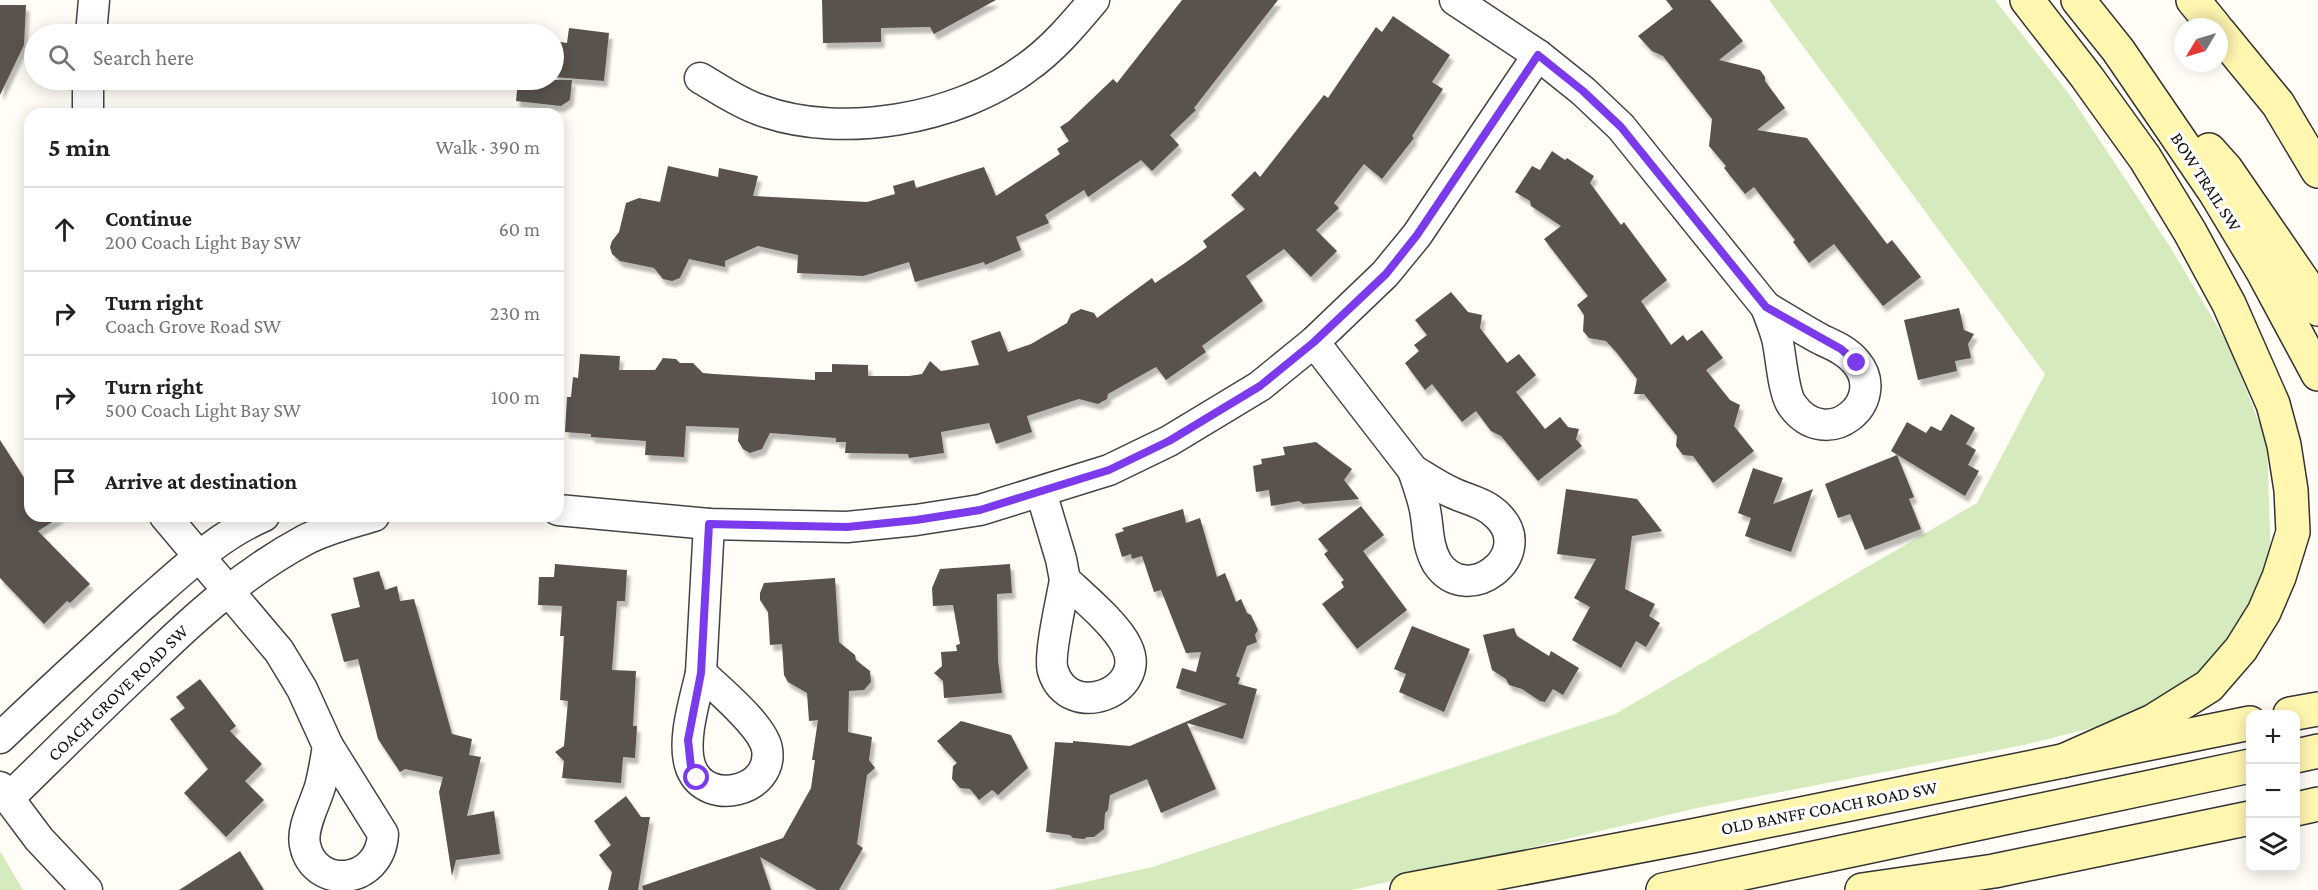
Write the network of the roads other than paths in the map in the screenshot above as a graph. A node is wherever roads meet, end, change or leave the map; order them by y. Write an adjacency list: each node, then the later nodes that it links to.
1 (94, 0): 8 (street)
2 (1094, 0): 12 (street)
3 (1455, 0): 11 (street)
4 (2027, 0): 40 (main road)
5 (2078, 0): 10 (main road, BOW TRAIL SW)
6 (2193, 0): 7 (main road)
7 (2208, 18)
8 (92, 24)
9 (2228, 43): 14 (main road)
10 (2118, 50): 19 (main road); 21 (main road, BOW TRAIL SW)
11 (1538, 55): 18 (street); 20 (street)
12 (700, 78)
13 (88, 90): 15 (street)
14 (2278, 104): 16 (main road); 17 (main road)
15 (88, 108)
16 (2318, 146)
17 (2318, 171)
18 (1766, 307)
19 (2318, 309)
20 (1314, 342): 22 (street); 23 (street)
21 (2318, 374)
22 (1413, 470)
23 (1041, 492): 28 (street); 30 (street)
24 (564, 511): 28 (street)
25 (170, 522): 29 (street)
26 (250, 522): 29 (street)
27 (357, 522): 31 (street, COACH GROVE ROAD SW)
28 (709, 524): 32 (street)
29 (200, 556): 31 (street); 36 (street)
30 (1065, 580)
31 (229, 590): 37 (street); 42 (street, COACH GROVE ROAD SW)
32 (701, 673)
33 (2318, 709): 34 (main road)
34 (2300, 712)
35 (2246, 724): 40 (main road, OLD BANFF COACH ROAD SW)
36 (0, 738)
37 (328, 746)
38 (2318, 751): 39 (main road)
39 (2300, 755)
40 (2063, 761): 47 (main road, OLD BANFF COACH ROAD SW)
41 (2246, 767): 48 (main road)
42 (5, 793): 44 (street)
43 (2246, 819): 49 (main road)
44 (39, 839): 45 (street); 46 (street)
45 (62, 890)
46 (87, 890)
47 (1407, 890)
48 (1663, 890)
49 (1862, 890)

